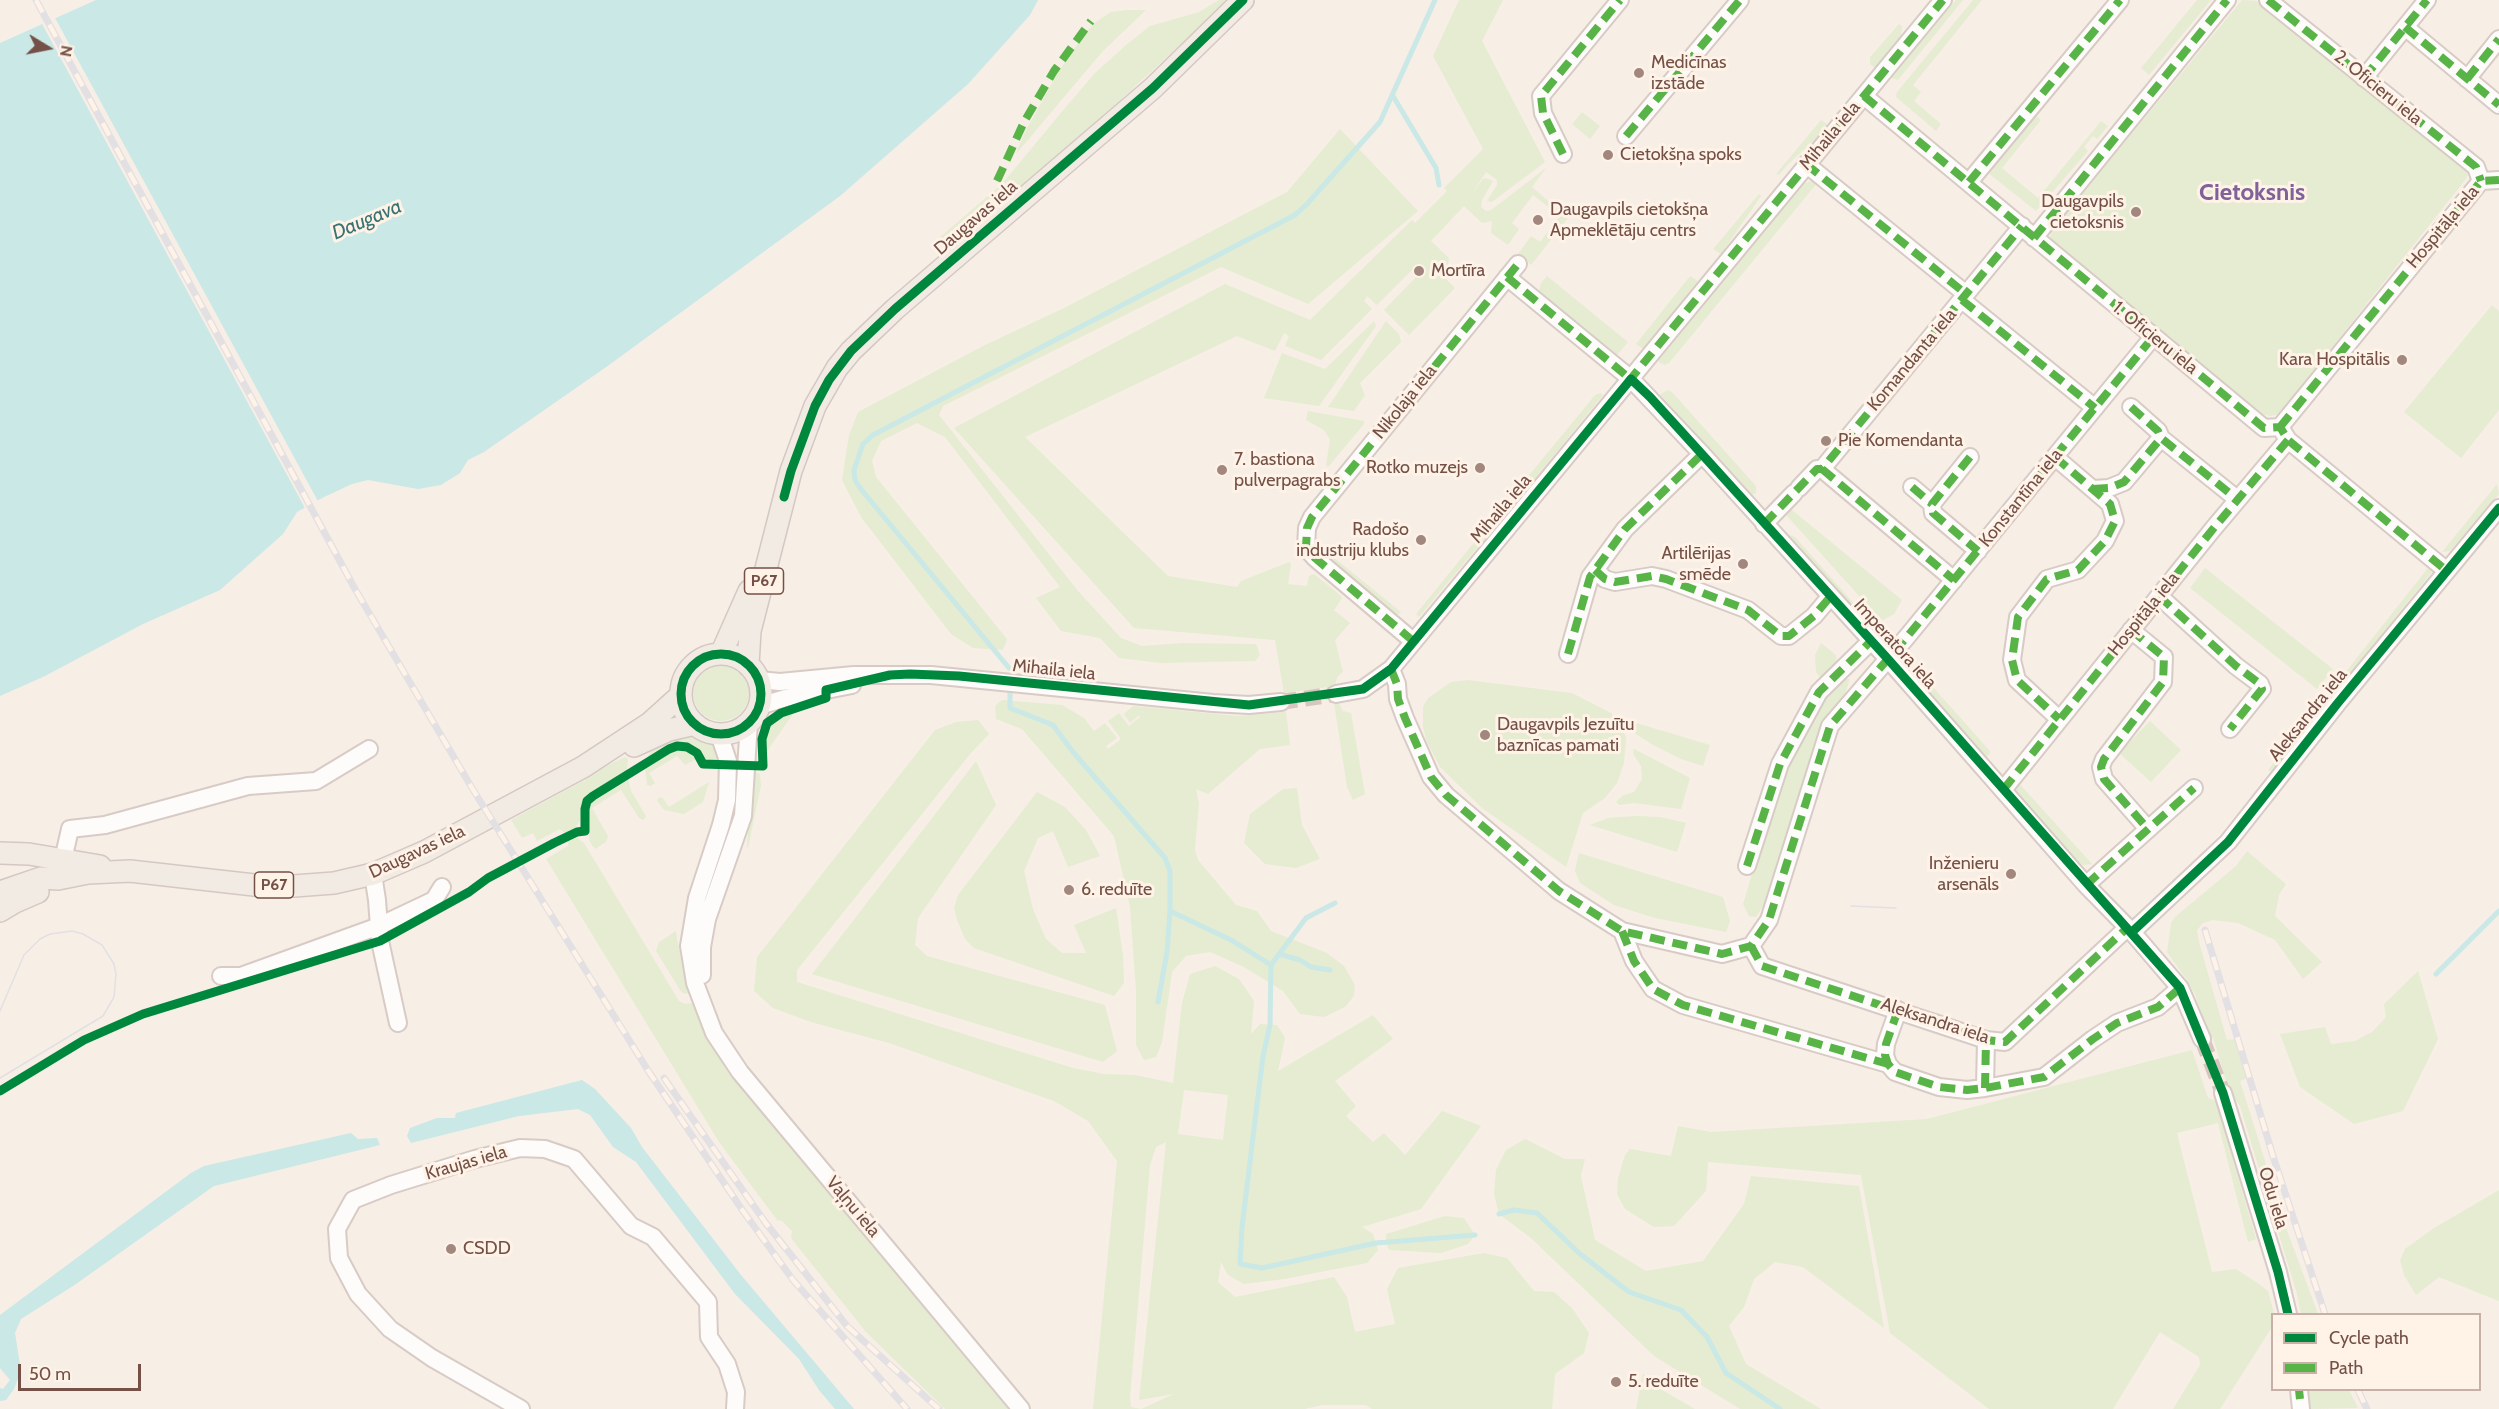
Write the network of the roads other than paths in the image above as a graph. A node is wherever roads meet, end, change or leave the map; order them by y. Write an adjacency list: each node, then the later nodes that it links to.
1 (1244, 0): 36 (main road, Daugavas iela / P67)
2 (1620, 0): 16 (street)
3 (1740, 0): 15 (street)
4 (1943, 0): 13 (street, Mihaila iela)
5 (2120, 0): 20 (street)
6 (2227, 0): 21 (street, Komandanta iela)
7 (2268, 0): 11 (street, 2. Oficieru iela)
8 (2427, 0): 9 (street)
9 (2405, 27): 11 (street); 12 (street)
10 (2499, 39): 12 (street)
11 (2364, 78): 19 (street, 2. Oficieru iela)
12 (2467, 79): 14 (street)
13 (1864, 96): 17 (street, Mihaila iela); 20 (street, 1. Oficieru iela)
14 (2499, 105)
15 (1626, 136)
16 (1563, 154)
17 (1806, 164): 23 (street); 25 (street, Mihaila iela)
18 (2499, 180): 19 (street, Hospitāļa iela)
19 (2481, 181): 28 (street, Hospitāļa iela)
20 (1969, 182): 21 (street, 1. Oficieru iela)
21 (2028, 232): 23 (street, Komandanta iela); 24 (street, 1. Oficieru iela)
22 (1513, 271): 25 (street, Imperatora iela); 48 (street, Nikolaja iela)
23 (1964, 297): 26 (street); 33 (street, Komandanta iela)
24 (2153, 337): 26 (street, Konstantīna iela); 28 (street, 1. Oficieru iela)
25 (1631, 379): 30 (street, Imperatora iela); 48 (street, Mihaila iela)
26 (2095, 408): 32 (street, Konstantīna iela)
27 (2131, 408): 29 (street)
28 (2284, 433): 37 (street, Hospitāļa iela); 43 (street, 1. Oficieru iela)
29 (2161, 438): 35 (street); 37 (street)
30 (1702, 454): 40 (street, Imperatora iela); 42 (street)
31 (1970, 457): 38 (street)
32 (2055, 457): 35 (street); 41 (street, Konstantīna iela)
33 (1822, 469): 40 (street, Komandanta iela); 44 (street)
34 (1912, 488): 38 (street)
35 (2093, 489): 60 (street)
36 (784, 497): 50 (main road, Daugavas iela / P67); 54 (main road, Daugavas iela / P67)
37 (2237, 500): 45 (street, Hospitāļa iela)
38 (1932, 504): 41 (street)
39 (2499, 508): 43 (street, Aleksandra iela)
40 (1764, 524): 46 (street, Imperatora iela)
41 (1978, 551): 44 (street, Konstantīna iela)
42 (1595, 570): 46 (street); 51 (street)
43 (2447, 571): 78 (street, Aleksandra iela)
44 (1954, 580): 52 (street, Konstantīna iela)
45 (2159, 596): 47 (street, Hospitāļa iela); 62 (street)
46 (1830, 597): 49 (street, Imperatora iela)
47 (2131, 630): 60 (street, Hospitāļa iela); 68 (street)
48 (1413, 641): 53 (street, Mihaila iela)
49 (1871, 641): 52 (street, Imperatora iela); 70 (street)
50 (721, 654): 54 (main road); 57 (main road, P67)
51 (1568, 654)
52 (1887, 658): 67 (street, Imperatora iela); 80 (street, Imperatora iela)
53 (1391, 669): 56 (street, Mihaila iela); 79 (street)
54 (754, 672): 55 (street, Mihaila iela); 59 (main road, P67)
55 (890, 675): 58 (street, Mihaila iela); 59 (street, Mihaila iela)
56 (1336, 694)
57 (681, 695): 61 (main road); 65 (main road, Daugavas iela / P67)
58 (1281, 702)
59 (754, 714): 63 (main road); 83 (street, Vaļņu iela)
60 (2060, 719): 67 (street, Hospitāļa iela)
61 (695, 724): 63 (main road); 65 (main road, Daugavas iela / P67)
62 (2230, 729)
63 (719, 734): 83 (street, Vaļņu iela)
64 (369, 749): 71 (street)
65 (583, 766): 72 (main road, Daugavas iela / P67)
66 (2194, 788): 68 (street)
67 (2003, 790): 73 (street, Imperatora iela)
68 (2148, 829): 73 (street)
69 (0, 853): 71 (main road)
70 (1747, 866)
71 (61, 869): 72 (main road, Daugavas iela / P67); 75 (main road, Daugavas iela / P67); 76 (main road, Daugavas iela / P67)
72 (373, 874): 77 (street)
73 (2086, 885): 78 (street, Imperatora iela)
74 (442, 887): 77 (street)
75 (0, 892)
76 (0, 911)
77 (379, 926): 81 (street); 85 (street)
78 (2130, 930): 82 (street); 87 (street, Aleksandra iela)
79 (1622, 931): 80 (street); 88 (street)
80 (1751, 946): 84 (street, Aleksandra iela)
81 (220, 976)
82 (2180, 988): 86 (street); 89 (street)
83 (701, 996): 95 (street, Vaļņu iela)
84 (1898, 1010): 87 (street, Aleksandra iela); 88 (street)
85 (398, 1023)
86 (2202, 1039)
87 (1986, 1040): 89 (street)
88 (1887, 1064): 89 (street)
89 (1985, 1088)
90 (2223, 1093): 91 (street, Odu iela)
91 (2288, 1313)
92 (2299, 1391): 96 (street)
93 (521, 1409): 94 (street, Kraujas iela)
94 (735, 1409)
95 (1021, 1409)
96 (2301, 1409)

